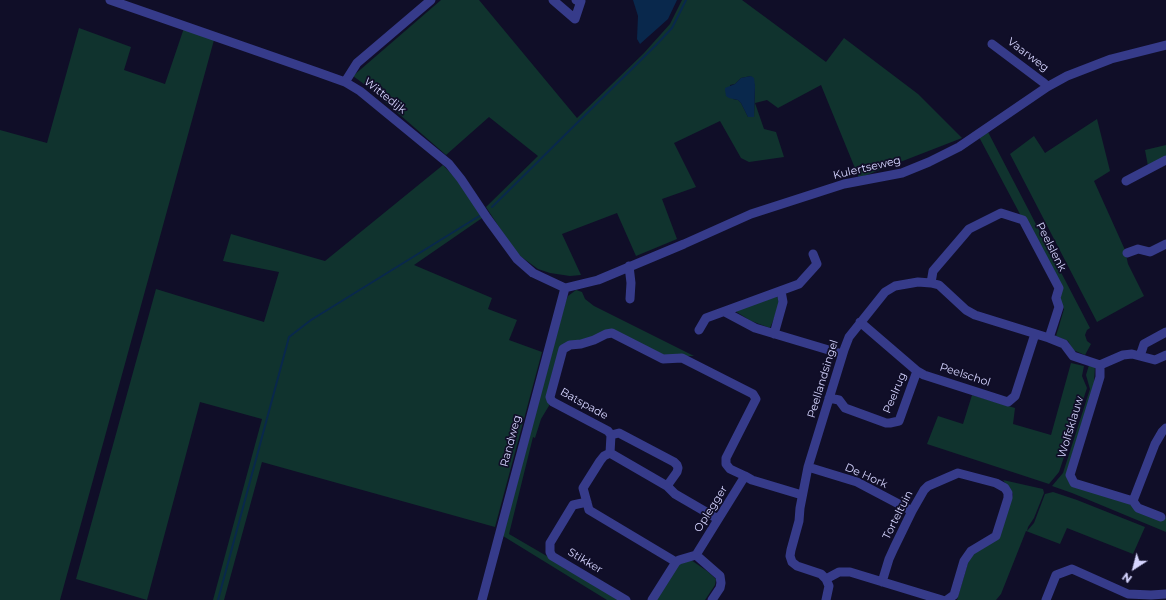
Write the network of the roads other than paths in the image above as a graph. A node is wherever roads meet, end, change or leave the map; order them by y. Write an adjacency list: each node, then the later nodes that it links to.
1 (110, 0): 7 (street, Wittedijk)
2 (431, 0): 7 (street)
3 (553, 0): 4 (street)
4 (576, 0)
5 (992, 44): 8 (street, Vaarweg)
6 (1166, 45): 8 (street, Kulertseweg)
7 (345, 82): 16 (street, Wittedijk)
8 (1047, 87): 14 (street, Kulertseweg)
9 (1166, 160): 10 (street)
10 (1126, 181)
11 (1166, 244): 12 (street)
12 (1128, 253)
13 (813, 254): 17 (street)
14 (629, 266): 16 (street, Kulertseweg); 18 (street)
15 (931, 283): 20 (street, Peellandsingel); 24 (street); 25 (street, Peelslenk)
16 (565, 288): 50 (street, Randweg)
17 (780, 291): 19 (street); 23 (street)
18 (630, 299)
19 (725, 312): 21 (street); 23 (street)
20 (860, 322): 26 (street, Peellandsingel); 30 (street, Peelschol)
21 (699, 330)
22 (1166, 332): 28 (street)
23 (774, 334): 26 (street)
24 (1035, 334): 25 (street); 30 (street, Peelschol)
25 (1049, 338): 29 (street)
26 (842, 354): 31 (street, Peellandsingel)
27 (1166, 355): 28 (street)
28 (1140, 356): 29 (street)
29 (1100, 365): 39 (street, Wolfsklauw)
30 (917, 371): 31 (street, Peelrug)
31 (829, 398): 35 (street, Peellandsingel)
32 (1166, 428): 39 (street)
33 (611, 435): 34 (street, Batspade); 36 (street, Batspade); 37 (street)
34 (610, 453): 37 (street); 40 (street)
35 (808, 467): 38 (street, Peellandsingel); 41 (street, De Hork)
36 (745, 476): 38 (street); 43 (street, Oplegger)
37 (667, 486): 43 (street)
38 (802, 495): 46 (street, Peellandsingel)
39 (1133, 501): 42 (street, Wolfsklauw)
40 (587, 502): 45 (street); 51 (street, Stikker)
41 (912, 511): 47 (street, Torteltuin); 56 (street, Torteltuin)
42 (1161, 517)
43 (718, 519): 44 (street, Oplegger)
44 (696, 555): 45 (street); 53 (street)
45 (676, 562): 52 (street)
46 (826, 579): 47 (street); 54 (street)
47 (882, 582): 55 (street)
48 (1166, 594): 49 (street)
49 (1127, 597): 57 (street)
50 (482, 600)
51 (626, 600)
52 (652, 600)
53 (712, 600)
54 (826, 600)
55 (942, 600)
56 (947, 600)
57 (1046, 600)

